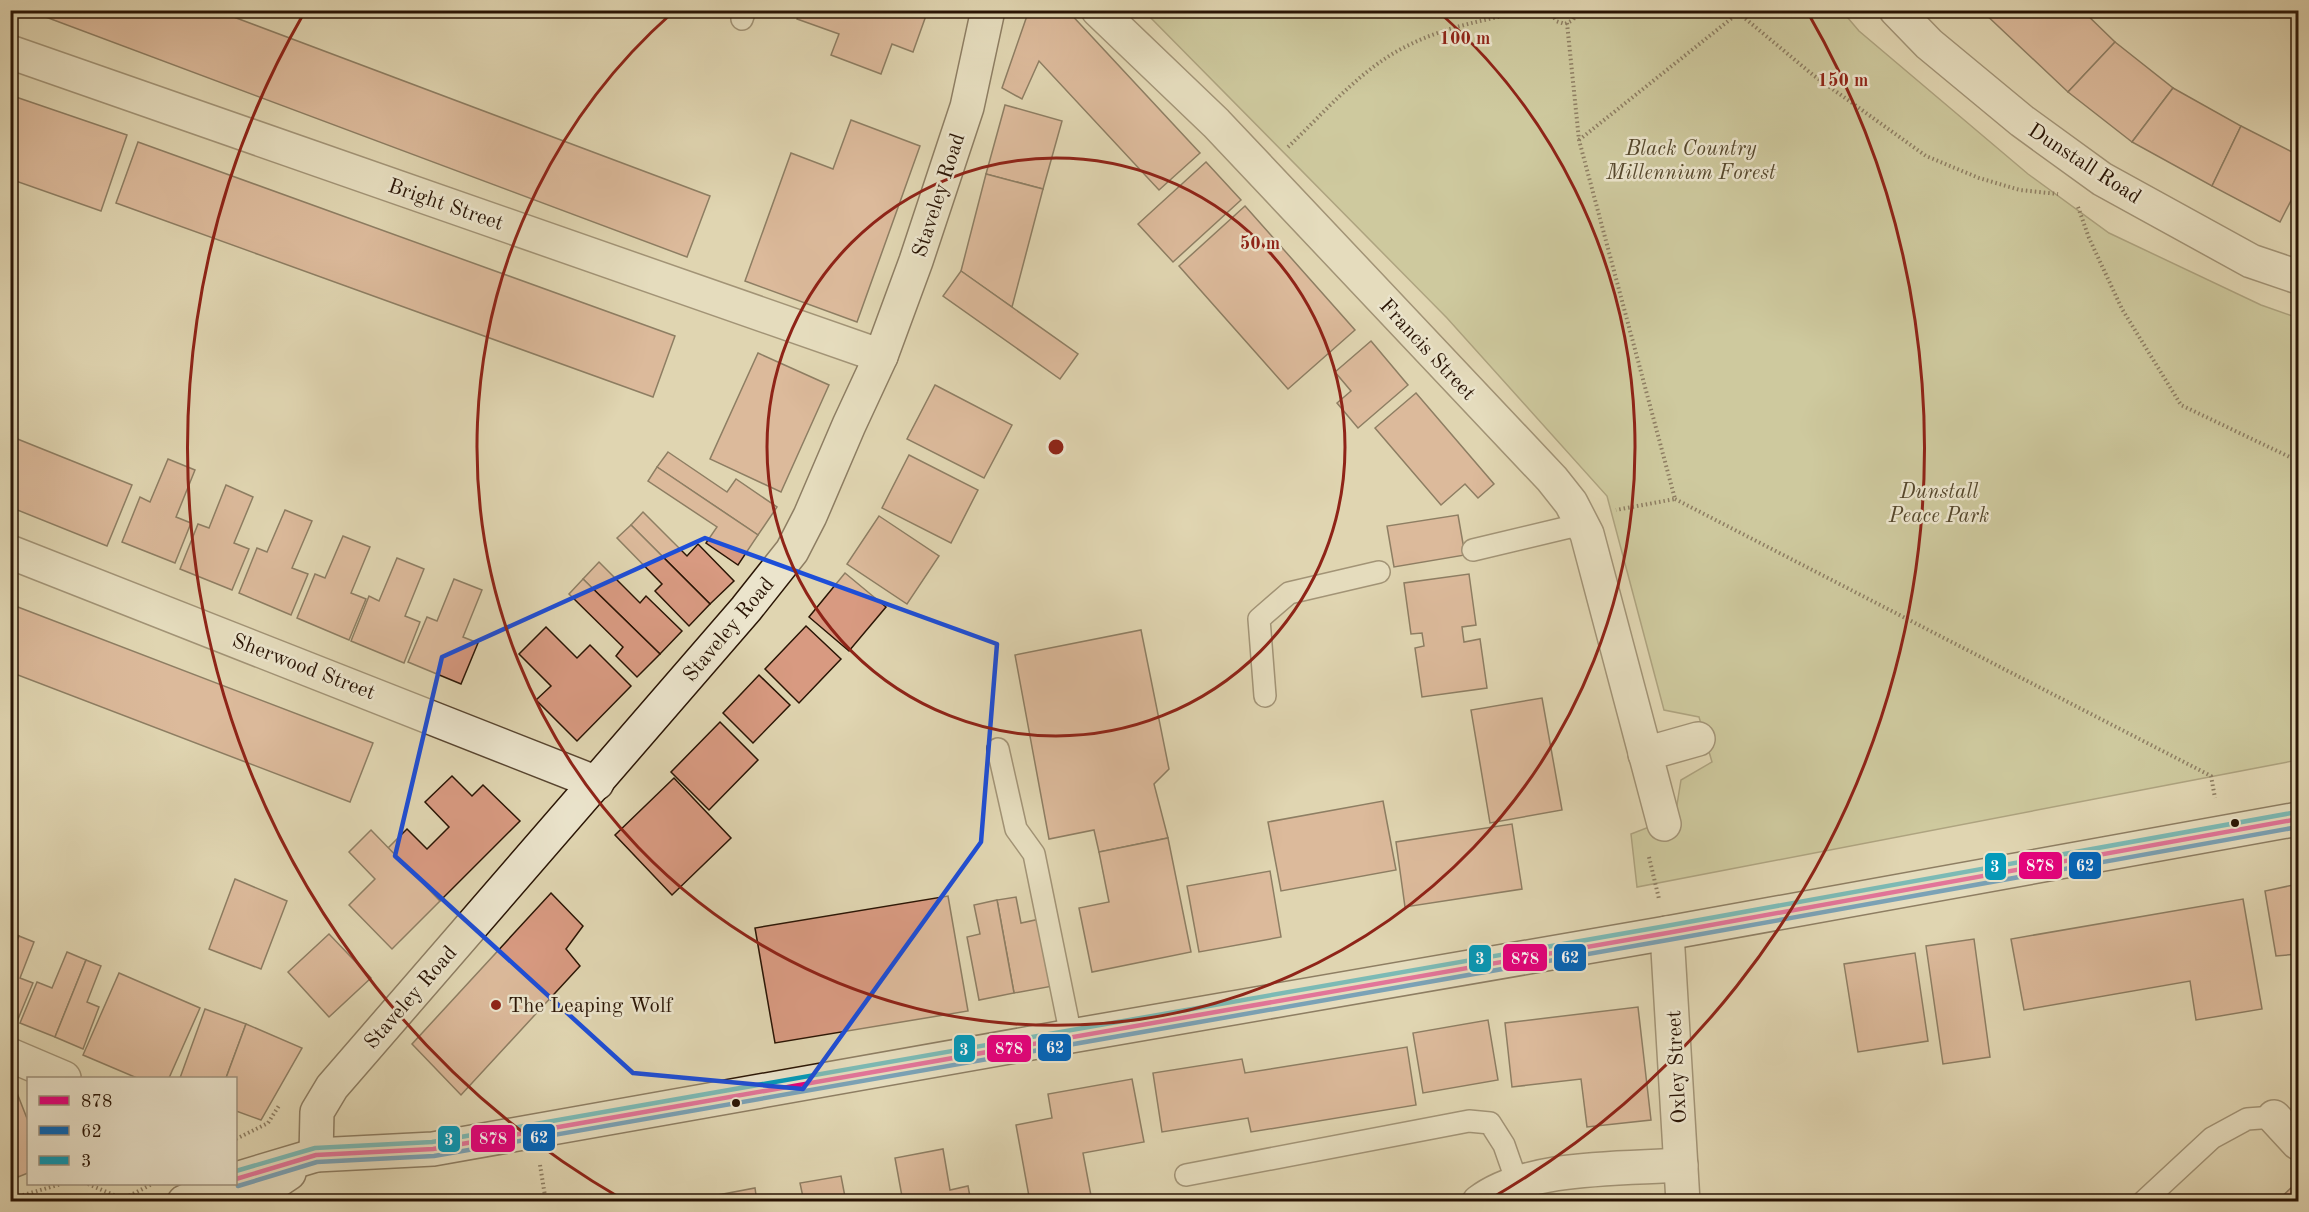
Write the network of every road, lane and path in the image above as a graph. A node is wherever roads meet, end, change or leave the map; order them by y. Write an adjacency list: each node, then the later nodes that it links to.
1 (988, 10): 16 (street, Staveley Road)
2 (1098, 10): 13 (street, Francis Street)
3 (1530, 10): 13 (path)
4 (1550, 10): 10 (path)
5 (1578, 10): 10 (path)
6 (1593, 10): 7 (path)
7 (1627, 10)
8 (1896, 10): 14 (street, Dunstall Road)
9 (1736, 12): 12 (path); 14 (path)
10 (1567, 23): 12 (path)
11 (10, 52): 16 (street, Bright Street)
12 (1579, 140): 18 (path)
13 (1262, 172): 19 (street, Francis Street)
14 (2082, 183): 15 (street, Dunstall Road); 17 (path)
15 (2298, 277)
16 (881, 356): 27 (street, Staveley Road)
17 (2298, 462)
18 (1674, 499): 19 (path); 30 (path)
19 (1581, 521): 20 (lane); 26 (street, Francis Street)
20 (1473, 550)
21 (10, 552): 27 (street, Sherwood Street)
22 (1379, 572): 23 (lane)
23 (1265, 696)
24 (1698, 739): 26 (street)
25 (998, 749): 32 (lane)
26 (1645, 754): 29 (street, Francis Street)
27 (597, 783): 37 (street, Staveley Road)
28 (2298, 819): 30 (street)
29 (1664, 824): 31 (path)
30 (2222, 833): 31 (street)
31 (1667, 933): 32 (street); 38 (street, Oxley Street)
32 (1071, 1036): 37 (street)
33 (10, 1055): 34 (street)
34 (62, 1077)
35 (2274, 1117): 36 (street); 51 (lane)
36 (2298, 1143)
37 (316, 1155): 40 (street); 48 (street)
38 (1681, 1165): 41 (street); 50 (street, Oxley Street)
39 (1186, 1175): 41 (lane)
40 (237, 1179)
41 (1517, 1182): 49 (street)
42 (58, 1185): 46 (path)
43 (90, 1185): 44 (path)
44 (150, 1185)
45 (222, 1185): 47 (street)
46 (10, 1199)
47 (184, 1202)
48 (246, 1202)
49 (1479, 1202)
50 (1683, 1202)
51 (2143, 1202)

